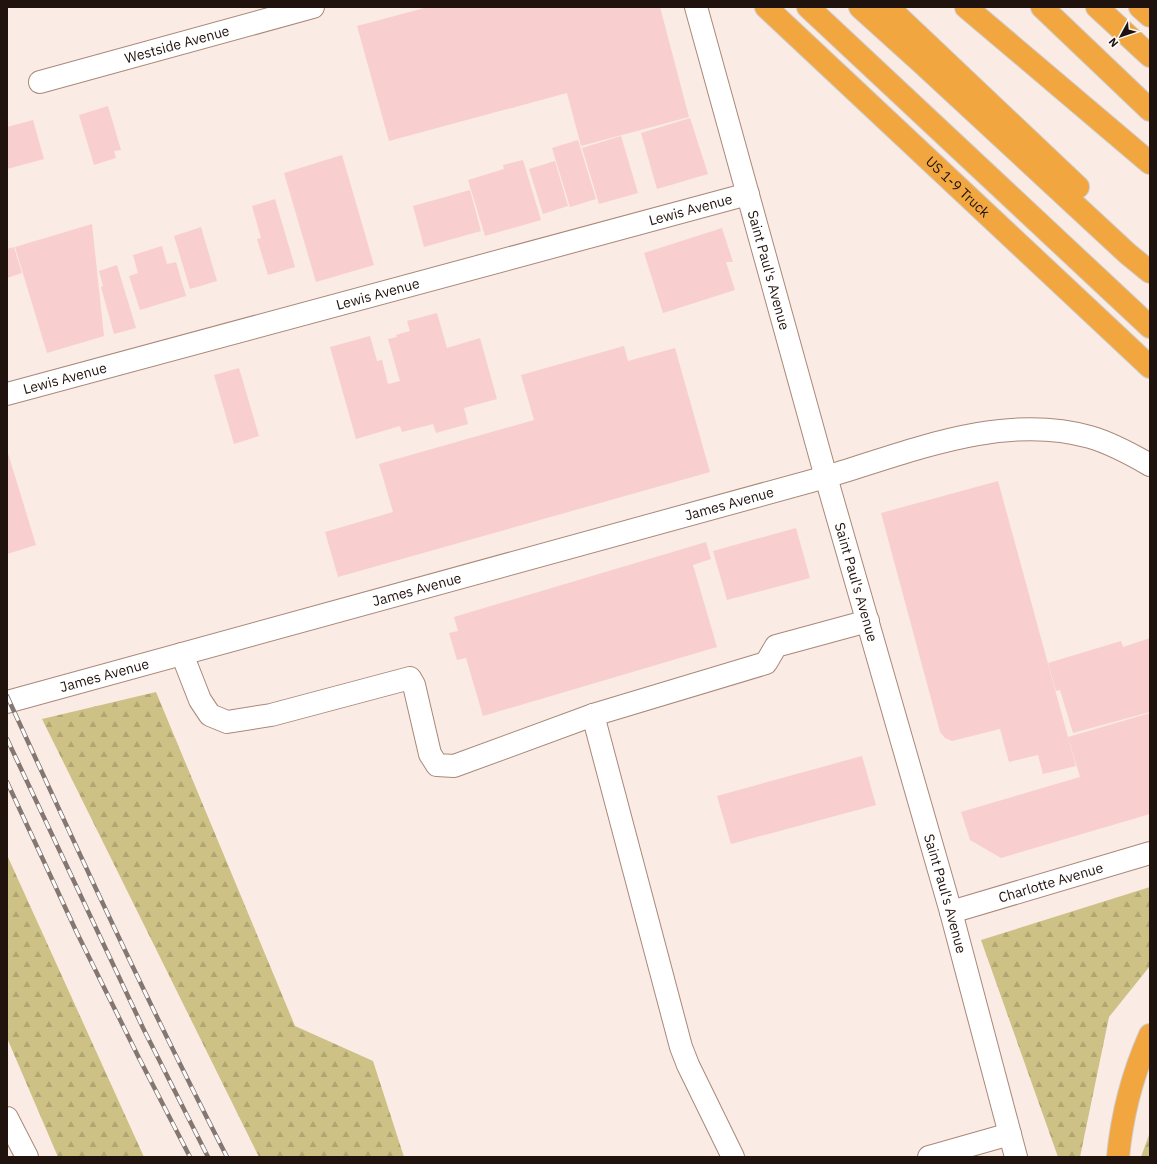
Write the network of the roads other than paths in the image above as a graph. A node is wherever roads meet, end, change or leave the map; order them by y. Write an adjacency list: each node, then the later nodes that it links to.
1 (313, 7): 13 (street, Westside Avenue)
2 (696, 7): 16 (street, Saint Paul's Avenue)
3 (766, 7): 20 (highway, US 1-9 Truck)
4 (860, 7): 18 (highway)
5 (888, 7): 17 (highway)
6 (966, 7): 15 (highway)
7 (1042, 7): 14 (highway)
8 (1097, 7): 12 (highway)
9 (1140, 7): 11 (highway)
10 (815, 13): 19 (highway)
11 (1150, 16)
12 (1150, 56)
13 (40, 82)
14 (1150, 110)
15 (1150, 163)
16 (748, 194): 21 (street, Lewis Avenue); 23 (street, Saint Paul's Avenue)
17 (1150, 256)
18 (1150, 272)
19 (1150, 327)
20 (1150, 367)
21 (7, 394)
22 (1150, 465): 23 (street, James Avenue)
23 (826, 477): 24 (street, Saint Paul's Avenue); 25 (street, James Avenue)
24 (868, 621): 27 (street); 29 (street, Saint Paul's Avenue)
25 (182, 654): 26 (street, James Avenue); 27 (street)
26 (7, 702)
27 (593, 715): 34 (street)
28 (1150, 853): 29 (street, Charlotte Avenue)
29 (951, 912): 32 (street, Saint Paul's Avenue)
30 (1150, 1035): 37 (highway)
31 (7, 1118): 33 (street)
32 (1010, 1134): 35 (street); 36 (street, Saint Paul's Avenue)
33 (27, 1157)
34 (734, 1157)
35 (929, 1157)
36 (1016, 1157)
37 (1118, 1157)

